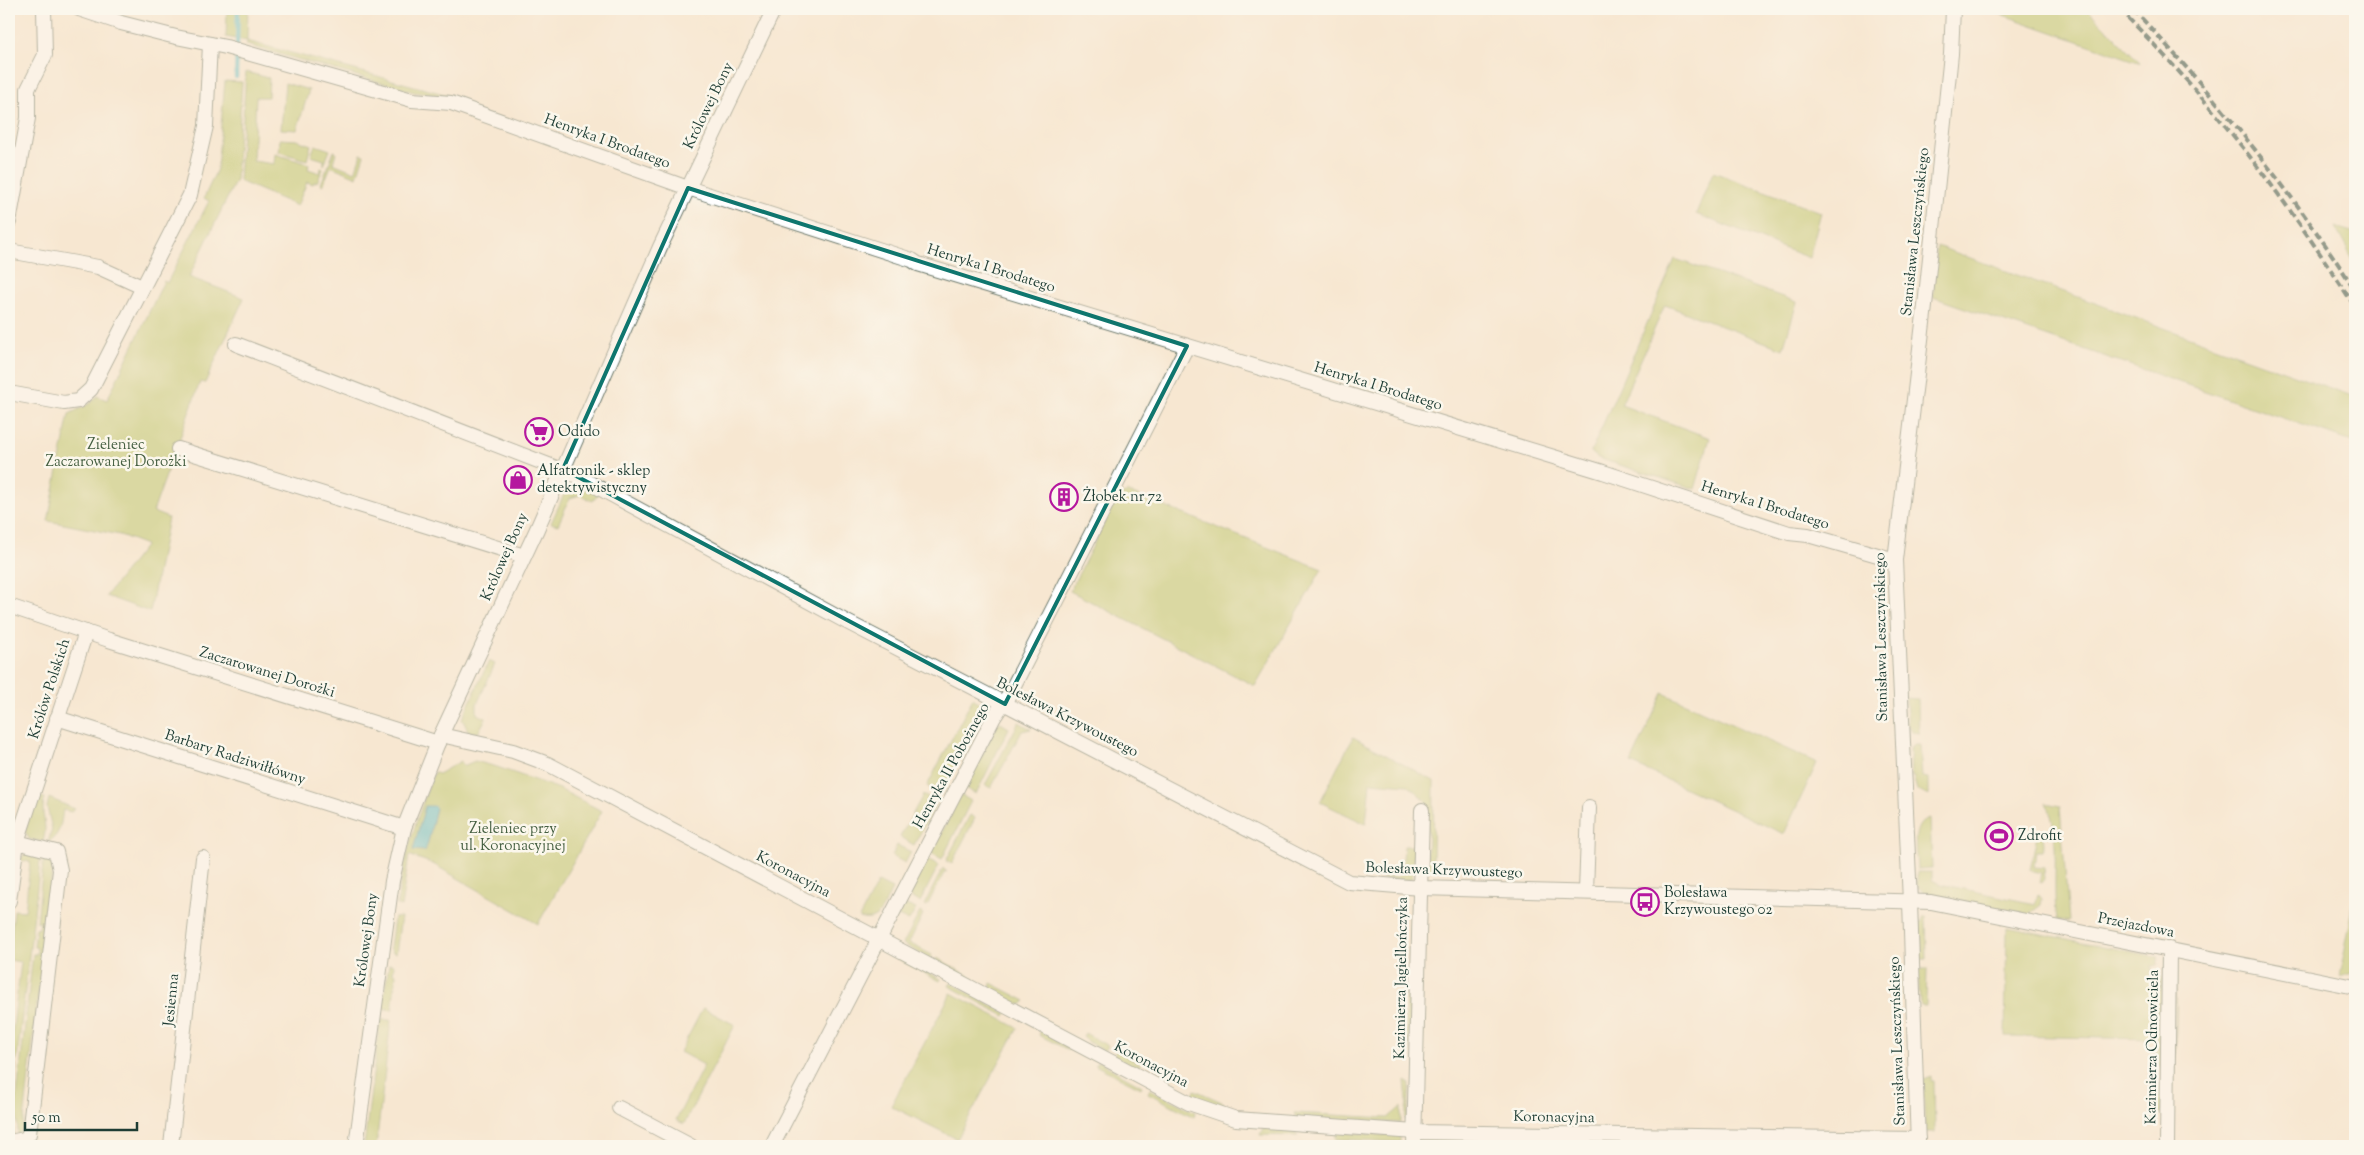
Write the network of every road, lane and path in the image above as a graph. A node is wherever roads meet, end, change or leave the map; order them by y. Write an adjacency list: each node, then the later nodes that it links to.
1 (44, 9): 7 (street)
2 (79, 9): 5 (street, Henryka I Brodatego)
3 (774, 9): 6 (street, Królowej Bony)
4 (1953, 9): 16 (street, Stanisława Leszczyńskiego)
5 (210, 44): 6 (street, Henryka I Brodatego); 9 (street)
6 (688, 188): 11 (street, Henryka I Brodatego); 14 (street, Królowej Bony)
7 (9, 222)
8 (9, 251): 9 (street)
9 (142, 287): 12 (street)
10 (236, 344): 14 (street, Bolesława Krzywoustego)
11 (1187, 346): 16 (street, Henryka I Brodatego); 19 (street, Henryka II Pobożnego)
12 (9, 394)
13 (178, 449): 15 (street)
14 (563, 469): 15 (street, Królowej Bony); 19 (street, Bolesława Krzywoustego)
15 (524, 556): 21 (street, Królowej Bony)
16 (1895, 560): 30 (street, Stanisława Leszczyńskiego)
17 (9, 606): 18 (street, Zaczarowanej Dorożki)
18 (86, 632): 20 (street, Królów Polskich); 21 (street, Zaczarowanej Dorożki)
19 (1005, 704): 27 (street, Bolesława Krzywoustego); 31 (street, Henryka II Pobożnego)
20 (57, 718): 24 (street, Barbary Radziwiłłówny); 25 (street, Królów Polskich)
21 (440, 739): 24 (street, Królowej Bony); 31 (street, Koronacyjna)
22 (1589, 808): 28 (street)
23 (1422, 810): 27 (street, Kazimierza Jagiellończyka)
24 (404, 828): 39 (street, Królowej Bony)
25 (17, 842): 29 (street, Królów Polskich); 36 (street)
26 (203, 858): 38 (street, Jesienna)
27 (1420, 888): 28 (street, Bolesława Krzywoustego); 35 (street, Kazimierza Jagiellończyka)
28 (1586, 891): 30 (street, Bolesława Krzywoustego)
29 (9, 901)
30 (1910, 902): 32 (street, Przejazdowa); 37 (street, Stanisława Leszczyńskiego)
31 (879, 938): 35 (street, Koronacyjna); 41 (street, Henryka II Pobożnego)
32 (2169, 949): 33 (street, Przejazdowa); 42 (street, Kazimierza Odnowiciela)
33 (2355, 987)
34 (619, 1108): 40 (street)
35 (1414, 1139): 37 (street, Koronacyjna)
36 (9, 1142)
37 (1918, 1143)
38 (171, 1146)
39 (356, 1146)
40 (691, 1146)
41 (772, 1146)
42 (2167, 1146)

